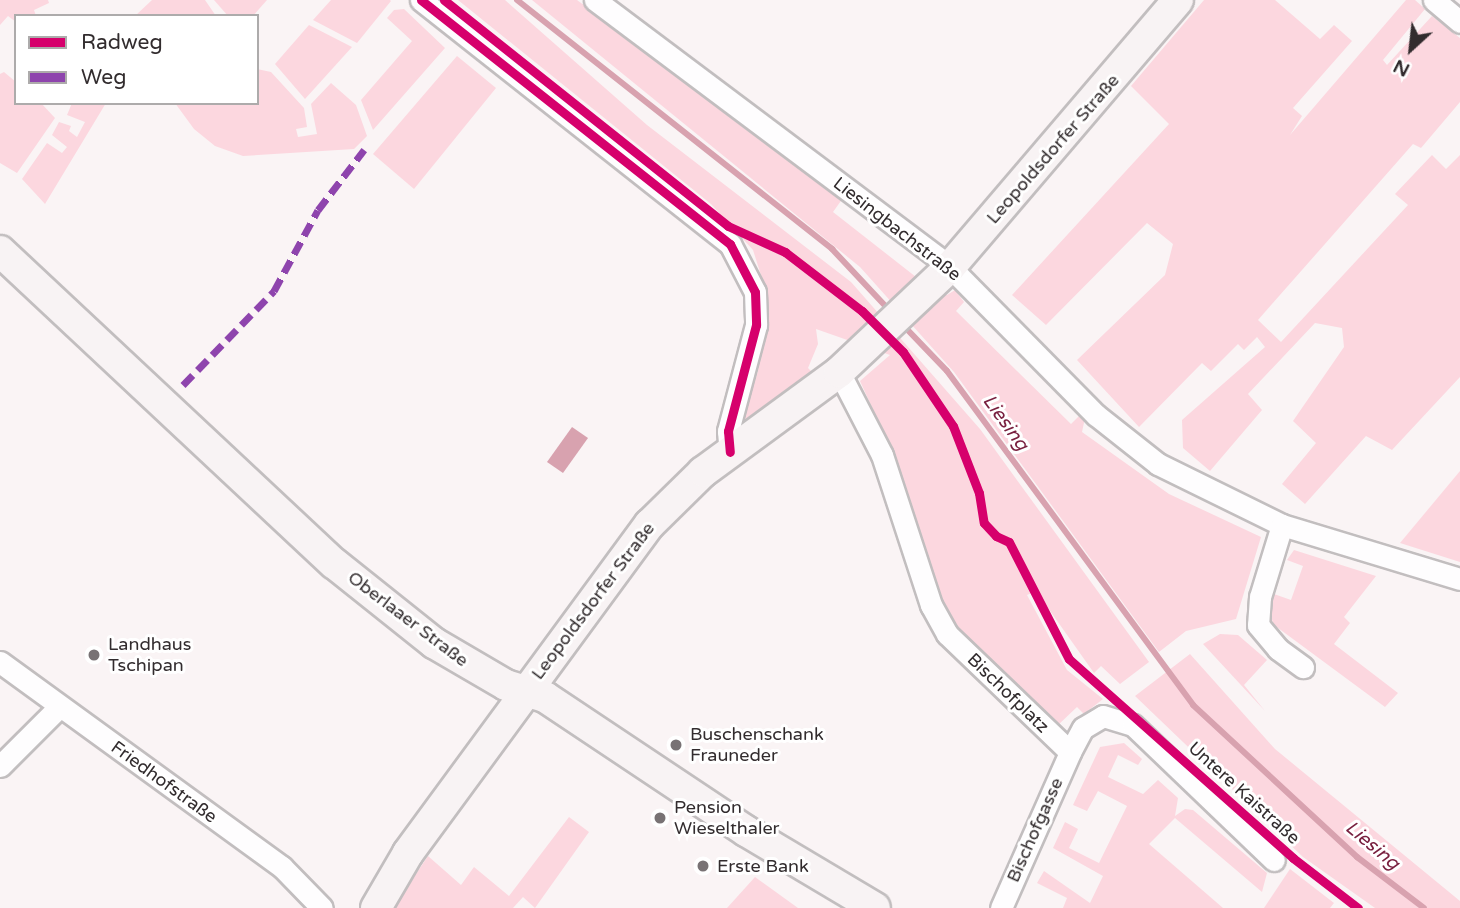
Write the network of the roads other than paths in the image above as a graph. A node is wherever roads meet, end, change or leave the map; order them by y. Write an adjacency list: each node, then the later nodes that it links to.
1 (421, 0): 9 (street)
2 (595, 0): 7 (street, Liesingbachstraße)
3 (1178, 0): 7 (main road, Leopoldsdorfer Straße)
4 (1434, 0): 5 (street)
5 (1460, 22)
6 (0, 251): 14 (main road, Oberlaaer Straße)
7 (950, 267): 8 (main road, Leopoldsdorfer Straße); 10 (street, Liesingbachstraße)
8 (839, 372): 9 (main road, Leopoldsdorfer Straße); 16 (street, Bischofplatz)
9 (730, 453): 14 (main road, Leopoldsdorfer Straße)
10 (1282, 525): 11 (street, Liesingbachstraße); 13 (street)
11 (1460, 579)
12 (0, 662): 15 (street, Friedhofstraße)
13 (1303, 667)
14 (525, 691): 19 (main road, Leopoldsdorfer Straße); 21 (main road, Oberlaaer Straße)
15 (60, 707): 17 (street); 20 (street, Friedhofstraße)
16 (1070, 752): 18 (street, Untere Kaistraße); 22 (street, Bischofgasse)
17 (0, 766)
18 (1274, 860)
19 (371, 905)
20 (322, 908)
21 (875, 908)
22 (1001, 908)

